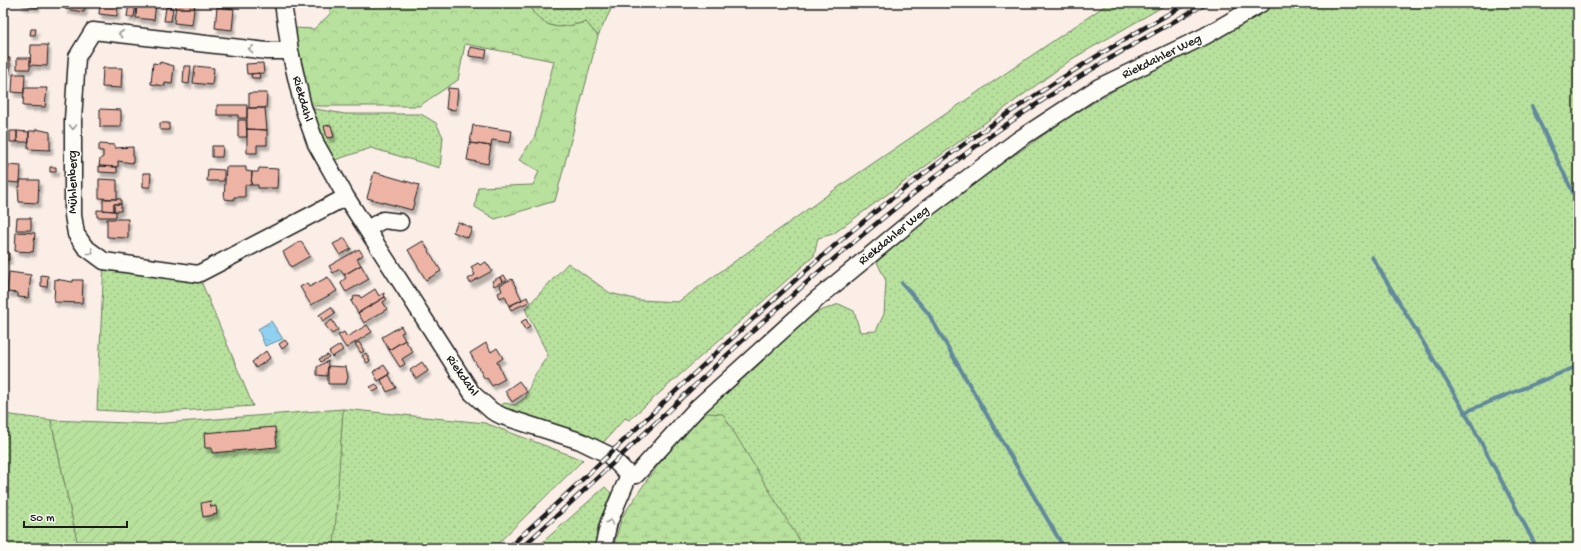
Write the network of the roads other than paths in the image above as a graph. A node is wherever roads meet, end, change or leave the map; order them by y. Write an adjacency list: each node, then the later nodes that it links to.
1 (283, 3): 3 (street, Riekdahl)
2 (1262, 3): 7 (street, Riekdahler Weg)
3 (290, 51): 4 (street, Riekdahl); 4 (street, Mühlenberg, one-way to 4)
4 (346, 197): 6 (street, Riekdahl)
5 (400, 222): 6 (street)
6 (367, 229): 7 (street, Riekdahl)
7 (629, 475): 8 (street, one-way to 7)
8 (603, 548)

